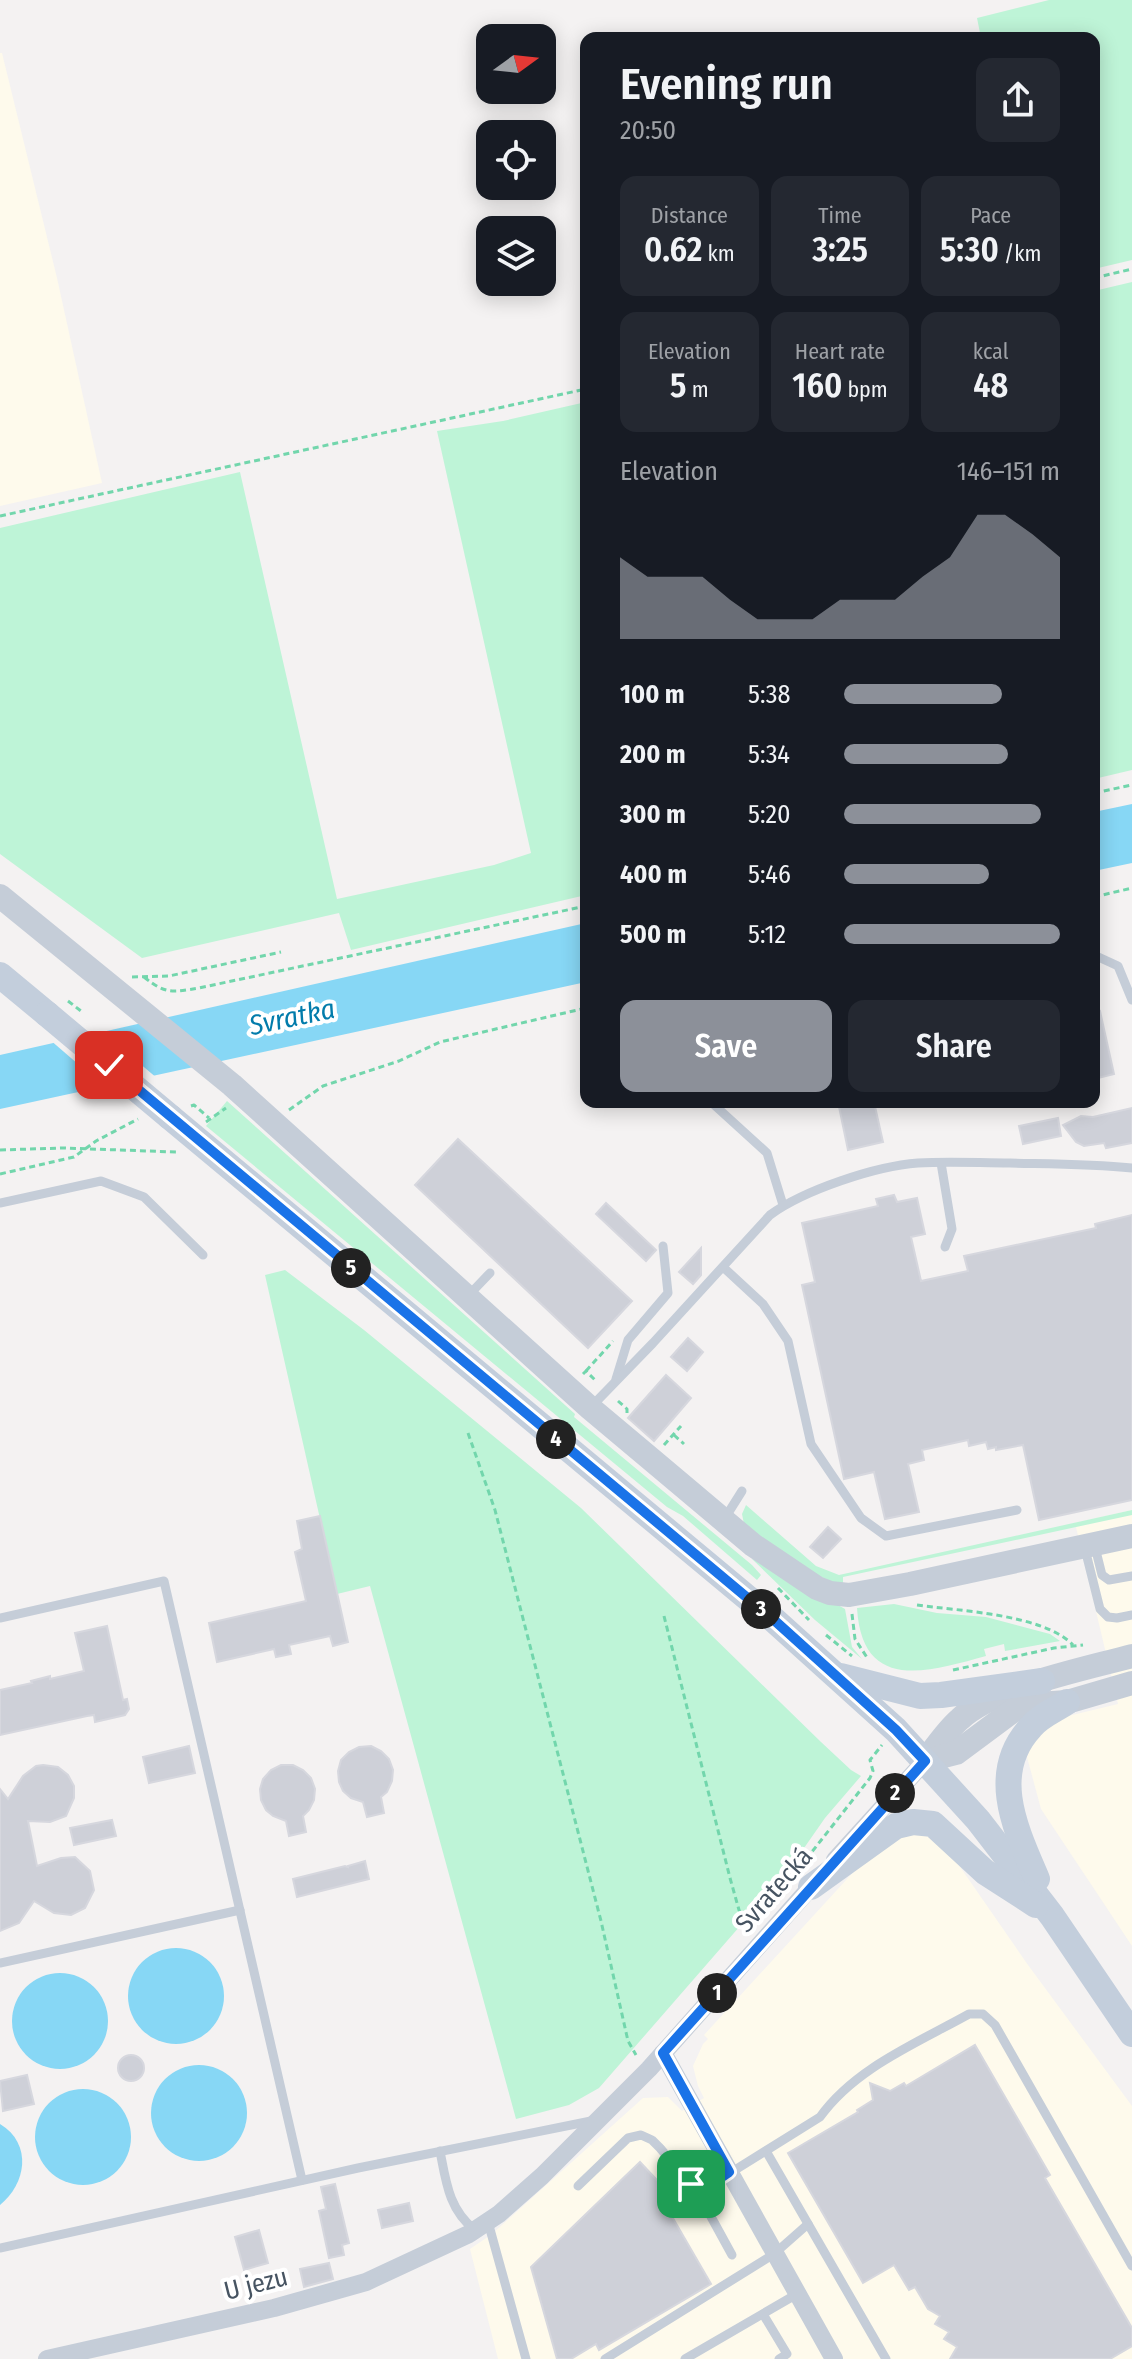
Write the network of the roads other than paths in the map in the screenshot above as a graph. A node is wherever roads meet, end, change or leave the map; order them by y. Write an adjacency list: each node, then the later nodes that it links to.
1 (0, 896): 16 (street)
2 (1100, 958): 4 (lane)
3 (0, 975): 28 (main road, bridge)
4 (1132, 1000)
5 (718, 1108): 6 (lane)
6 (720, 1110): 10 (lane)
7 (941, 1163): 8 (lane); 10 (lane); 12 (lane)
8 (1132, 1168)
9 (0, 1203): 13 (lane)
10 (783, 1205): 14 (lane)
11 (663, 1246): 17 (lane)
12 (945, 1247)
13 (203, 1255)
14 (723, 1267): 17 (lane); 20 (lane)
15 (490, 1273): 16 (lane)
16 (467, 1297): 18 (street)
17 (615, 1382): 18 (lane)
18 (590, 1408): 21 (street)
19 (742, 1491): 21 (lane)
20 (1017, 1510)
21 (724, 1521): 23 (street)
22 (1132, 1536): 23 (street)
23 (1089, 1545): 24 (lane); 25 (lane)
24 (1132, 1576)
25 (1132, 1615)
26 (0, 1618): 34 (lane)
27 (1132, 1656): 29 (street)
28 (834, 1674): 29 (main road); 32 (main road)
29 (1042, 1681): 32 (street)
30 (1130, 1686): 31 (street)
31 (1067, 1702): 32 (street); 35 (main road)
32 (925, 1761): 33 (street, Svratecká); 35 (main road)
33 (811, 1887): 35 (main road); 38 (street, Svratecká)
34 (240, 1910): 36 (lane); 43 (lane)
35 (1052, 1916): 37 (main road)
36 (0, 1963)
37 (1132, 2034)
38 (663, 2053): 39 (street, Svratecká); 42 (street)
39 (597, 2120): 40 (lane); 47 (street, Svratecká)
40 (440, 2151): 43 (lane); 47 (lane)
41 (766, 2151): 42 (lane); 46 (lane); 51 (lane)
42 (729, 2172): 45 (lane); 49 (street)
43 (302, 2180): 48 (lane)
44 (578, 2186): 45 (lane)
45 (698, 2193): 50 (lane)
46 (808, 2224): 49 (lane); 60 (lane)
47 (478, 2229): 55 (street, U jezu); 56 (lane)
48 (0, 2248)
49 (774, 2254): 52 (street); 57 (lane)
50 (732, 2255)
51 (1132, 2266)
52 (797, 2294): 53 (lane); 59 (street)
53 (763, 2314): 54 (lane); 58 (lane)
54 (785, 2357)
55 (47, 2359)
56 (526, 2359)
57 (605, 2359)
58 (685, 2359)
59 (834, 2359)
60 (886, 2359)

